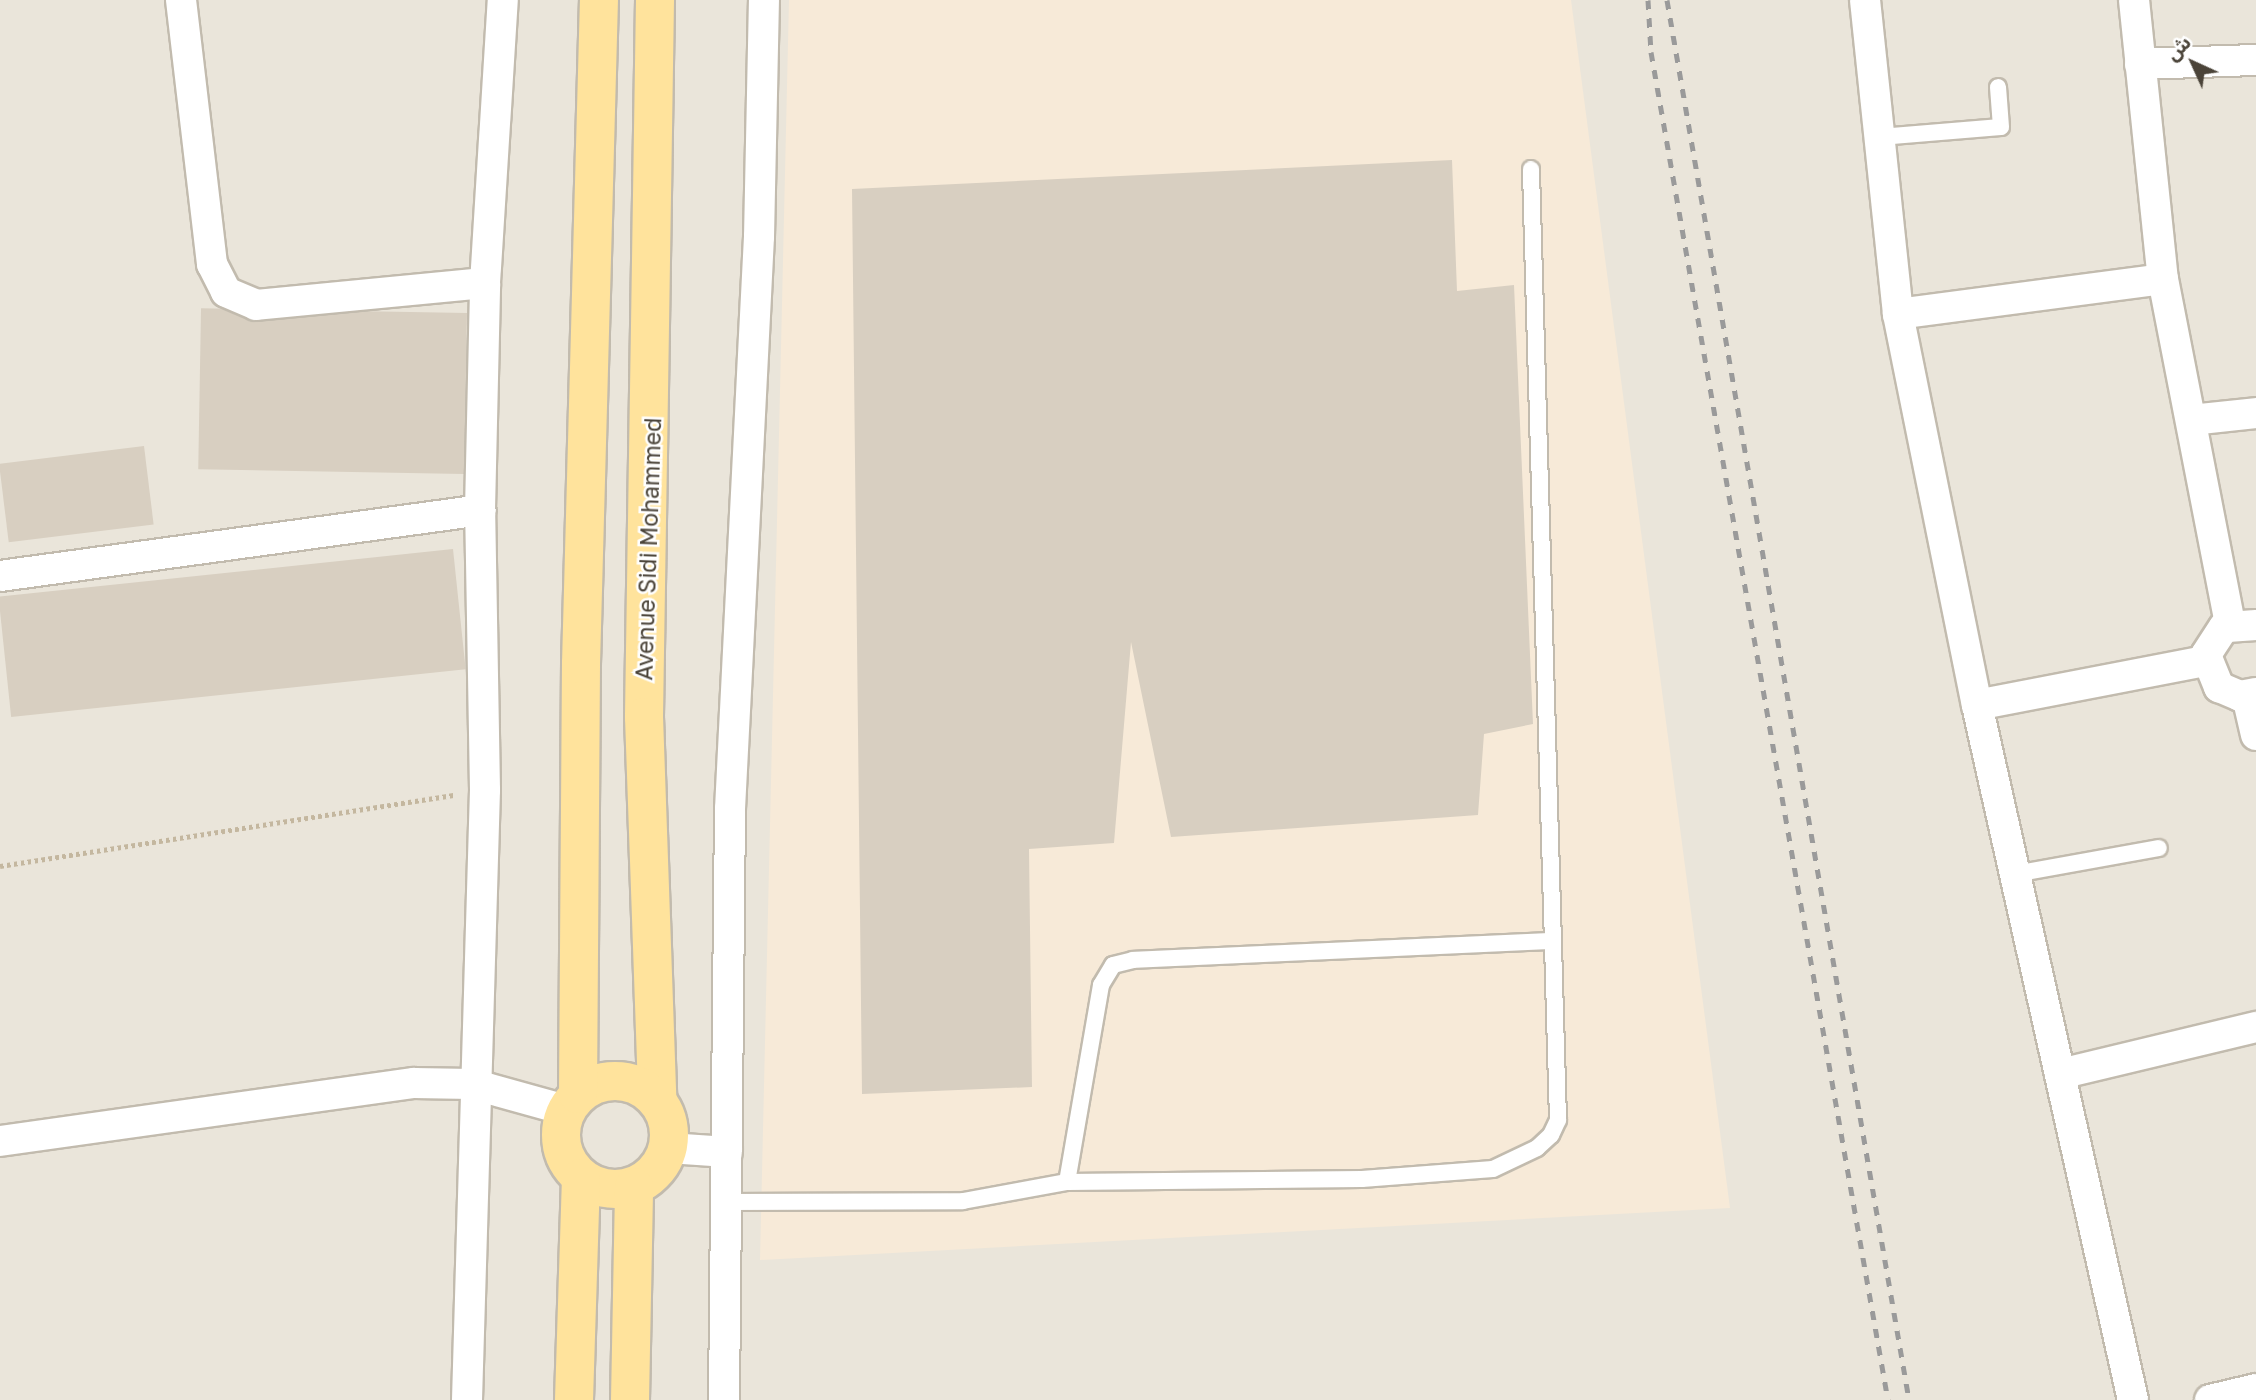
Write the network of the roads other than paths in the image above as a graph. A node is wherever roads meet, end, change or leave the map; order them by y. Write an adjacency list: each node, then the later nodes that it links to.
1 (181, 0): 14 (street)
2 (503, 0): 14 (street)
3 (599, 0): 32 (main road)
4 (655, 0): 31 (main road, Avenue Sidi Mohammed)
5 (764, 0): 35 (street)
6 (1865, 0): 11 (street)
7 (2134, 0): 9 (street)
8 (2256, 60): 9 (street)
9 (2140, 64): 13 (street)
10 (1998, 87): 11 (lane)
11 (1880, 137): 15 (street)
12 (1531, 169): 27 (lane)
13 (2164, 279): 15 (street); 17 (street)
14 (485, 284): 18 (street)
15 (1898, 314): 23 (street)
16 (2256, 412): 17 (street)
17 (2191, 420): 20 (street)
18 (480, 510): 19 (street); 30 (street)
19 (0, 576)
20 (2243, 625): 21 (street)
21 (2206, 662): 22 (street); 23 (street)
22 (2251, 694): 24 (street)
23 (1977, 705): 26 (street)
24 (2256, 735)
25 (2159, 848): 26 (lane)
26 (2015, 874): 29 (street)
27 (1553, 941): 37 (lane); 37 (lane)
28 (2256, 1027): 29 (street)
29 (2060, 1074): 45 (street)
30 (472, 1084): 32 (street); 33 (street); 41 (street)
31 (657, 1097): 32 (main road); 34 (main road)
32 (572, 1102): 36 (main road)
33 (0, 1141)
34 (669, 1148): 35 (street); 38 (main road)
35 (727, 1152): 39 (street)
36 (581, 1178): 38 (main road); 42 (main road)
37 (1067, 1182): 39 (lane)
38 (634, 1187): 43 (main road)
39 (726, 1202): 44 (street)
40 (2256, 1389): 46 (street)
41 (467, 1400)
42 (574, 1400)
43 (630, 1400)
44 (724, 1400)
45 (2133, 1400)
46 (2210, 1400)

